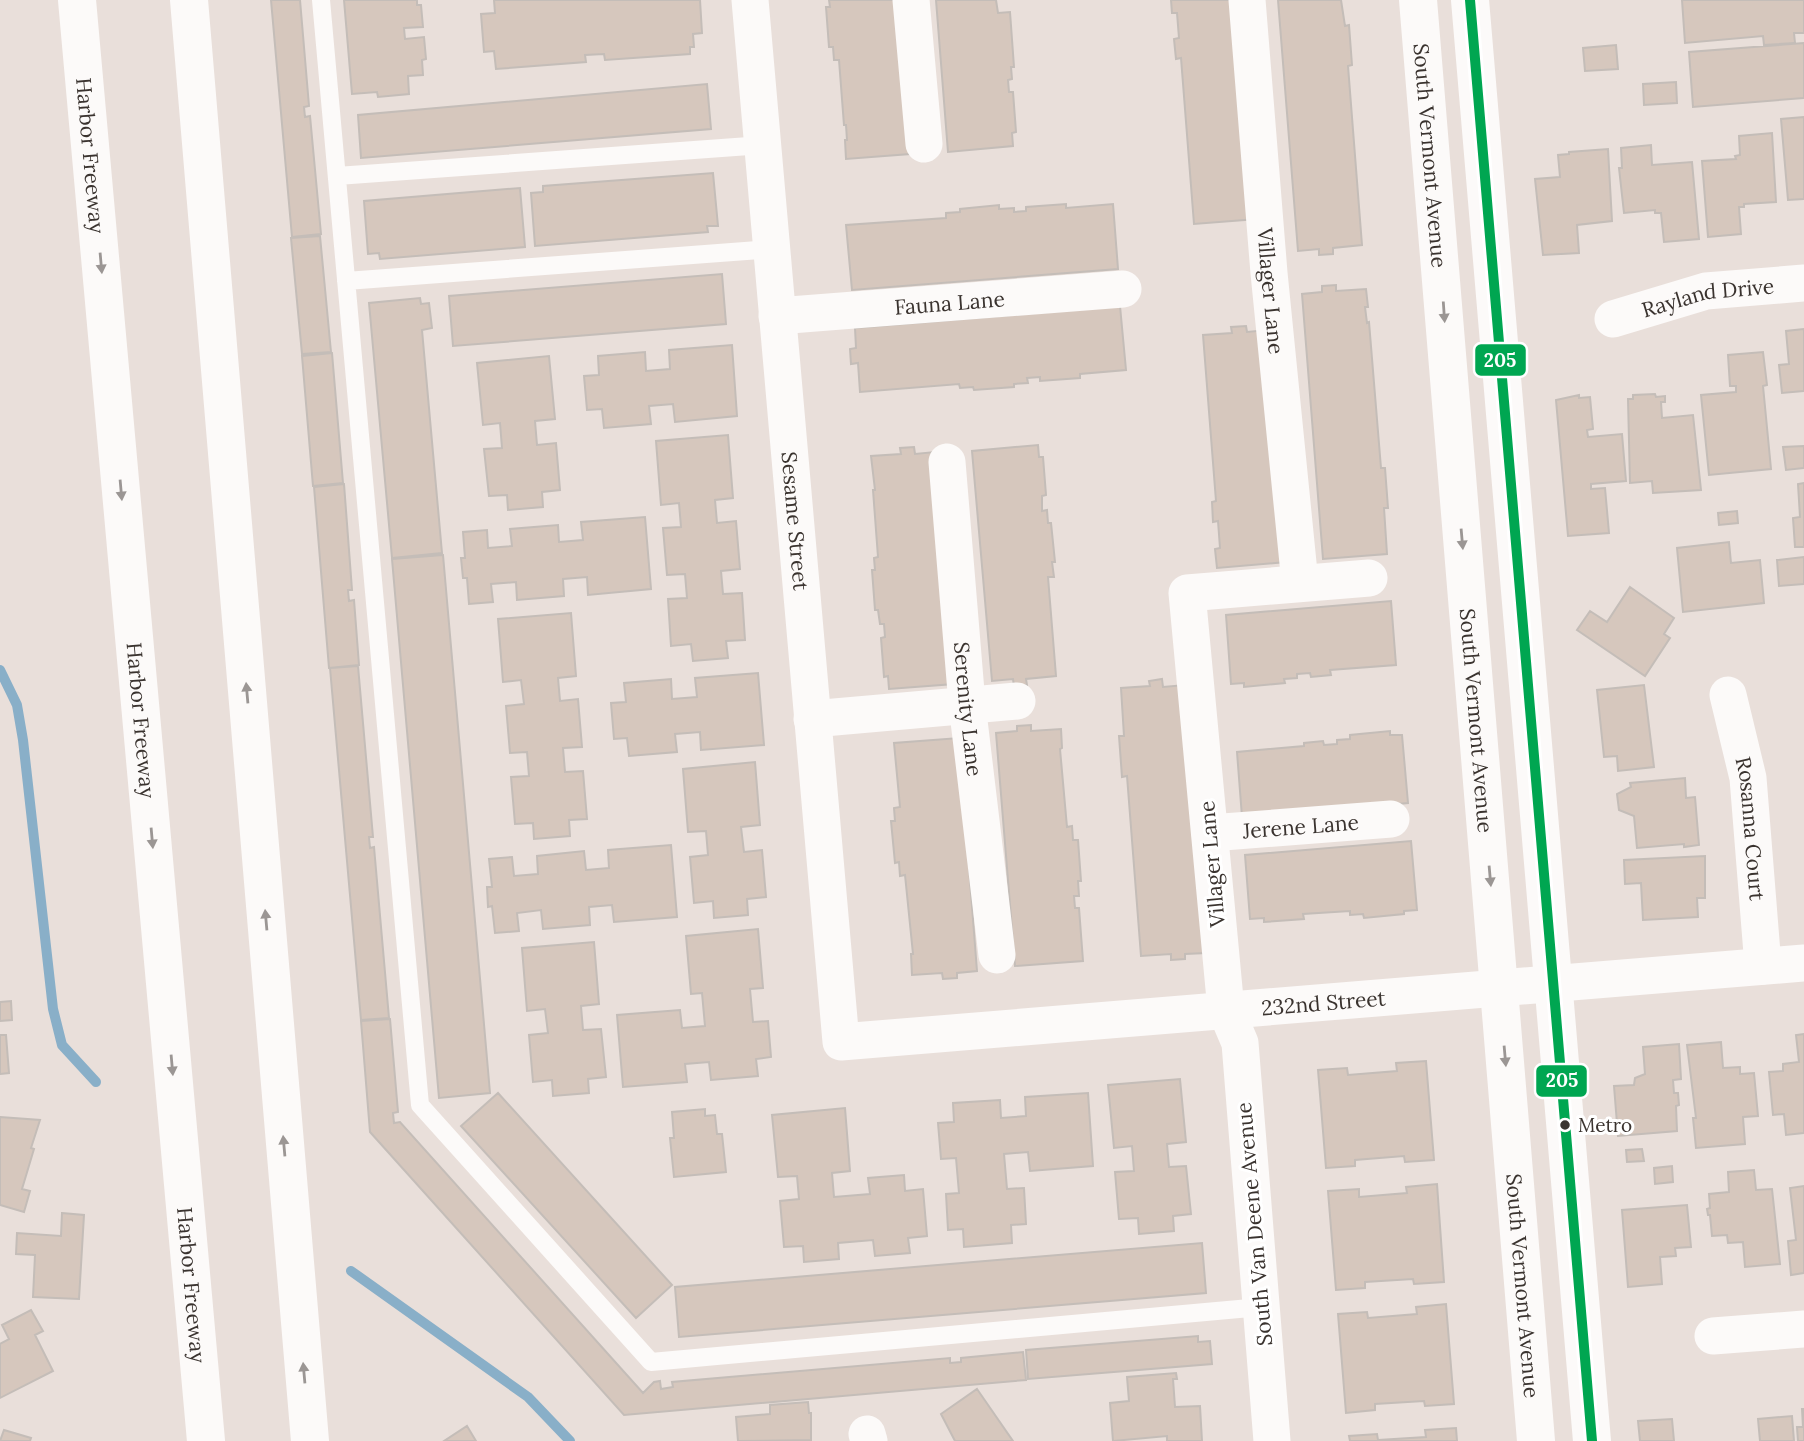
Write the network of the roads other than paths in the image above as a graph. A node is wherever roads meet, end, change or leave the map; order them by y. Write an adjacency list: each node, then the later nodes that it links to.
1 (77, 0): 37 (main road, Harbor Freeway, one-way to 37)
2 (189, 0): 38 (main road, one-way to 2)
3 (321, 0): 11 (lane)
4 (750, 0): 10 (street, Sesame Street)
5 (911, 0): 9 (street)
6 (1247, 0): 20 (street, Villager Lane)
7 (1418, 0): 31 (main road, South Vermont Avenue, one-way to 31)
8 (1470, 0): 30 (main road)
9 (924, 144)
10 (763, 145): 11 (lane); 12 (street, Sesame Street)
11 (337, 176): 13 (lane)
12 (772, 249): 13 (lane); 16 (street, Sesame Street)
13 (346, 281): 34 (lane)
14 (1804, 283): 17 (street, Rayland Drive)
15 (1123, 289): 16 (street, Fauna Lane)
16 (777, 316): 24 (street, Sesame Street)
17 (1612, 319)
18 (947, 463): 23 (street, Serenity Lane)
19 (1369, 578): 20 (street)
20 (1300, 583): 26 (street, Villager Lane)
21 (1728, 695): 29 (street, Rosanna Court)
22 (1017, 701): 23 (street)
23 (967, 705): 24 (street); 27 (street, Serenity Lane)
24 (812, 719): 33 (street, Sesame Street)
25 (1391, 819): 26 (street, Jerene Lane)
26 (1210, 833): 32 (street, Villager Lane)
27 (997, 955)
28 (1804, 962): 29 (street, 232nd Street)
29 (1763, 966): 30 (street, 232nd Street)
30 (1553, 983): 31 (street, 232nd Street); 41 (main road)
31 (1499, 988): 32 (street, 232nd Street); 40 (main road, South Vermont Avenue, one-way to 40)
32 (1226, 1010): 33 (street, 232nd Street); 34 (street, South Van Deene Avenue)
33 (841, 1042)
34 (1261, 1307): 39 (street, South Van Deene Avenue)
35 (1804, 1329): 36 (street)
36 (1713, 1336)
37 (206, 1441)
38 (310, 1441)
39 (1272, 1441)
40 (1536, 1441)
41 (1592, 1441)

